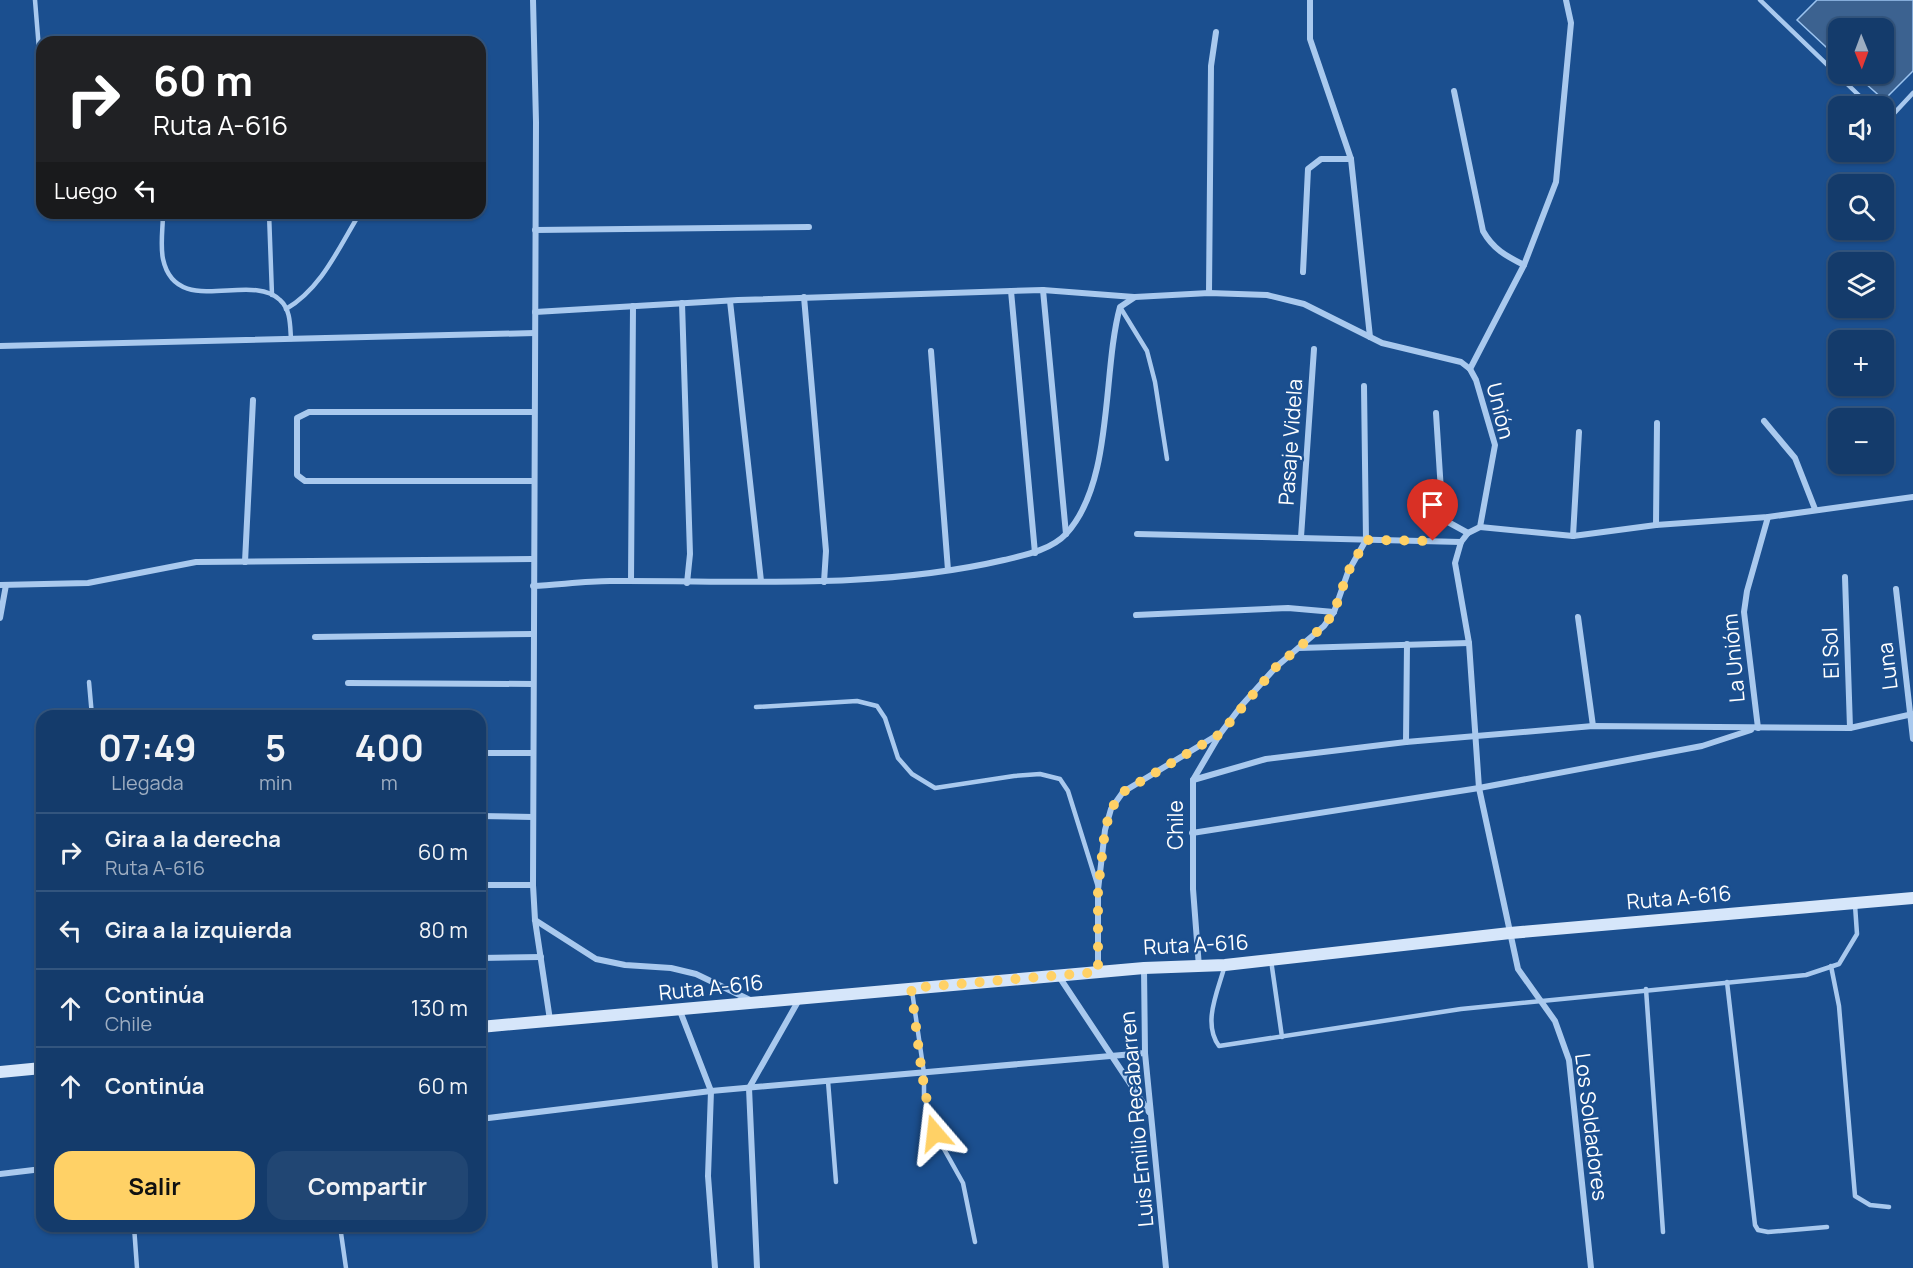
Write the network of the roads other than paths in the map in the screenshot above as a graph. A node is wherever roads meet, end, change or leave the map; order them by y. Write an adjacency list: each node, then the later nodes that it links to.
1 (35, 0): 7 (lane)
2 (533, 0): 17 (street)
3 (1310, 0): 12 (street)
4 (1566, 0): 18 (street)
5 (1760, 0): 10 (lane)
6 (1216, 32): 22 (street)
7 (38, 36)
8 (1454, 91): 18 (street)
9 (1913, 93): 11 (lane)
10 (1860, 96)
11 (1894, 113)
12 (1351, 159): 19 (street); 33 (street)
13 (162, 219): 23 (lane)
14 (269, 219): 23 (lane)
15 (356, 219): 30 (lane)
16 (809, 227): 17 (street)
17 (535, 230): 31 (street)
18 (1524, 265): 38 (street)
19 (1303, 272)
20 (1043, 290): 21 (street, Unión); 25 (street, Unión); 55 (street)
21 (1011, 291): 24 (street, Unión); 60 (street)
22 (1209, 293): 25 (street, Unión); 33 (street, Unión)
23 (272, 295): 30 (lane)
24 (804, 297): 26 (street, Unión); 67 (street)
25 (1135, 297): 29 (street)
26 (730, 301): 27 (street, Unión); 66 (street)
27 (682, 303): 28 (street, Unión); 68 (street)
28 (633, 306): 31 (street, Unión); 65 (street)
29 (1120, 307): 46 (lane); 55 (street)
30 (286, 309): 34 (lane)
31 (535, 312): 32 (street)
32 (535, 333): 34 (street); 41 (street)
33 (1370, 337): 38 (street, Unión)
34 (291, 339): 35 (street)
35 (0, 346)
36 (1314, 349): 57 (street, Pasaje Videla)
37 (931, 351): 63 (street)
38 (1470, 369): 52 (street, Unión)
39 (1364, 386): 58 (street)
40 (253, 400): 62 (street)
41 (534, 412): 47 (street); 47 (street)
42 (1436, 413): 53 (street)
43 (1764, 420): 49 (street)
44 (1657, 423): 51 (street)
45 (1579, 432): 56 (street)
46 (1167, 459)
47 (534, 481): 61 (street)
48 (1913, 497): 49 (street)
49 (1815, 509): 50 (street)
50 (1768, 517): 51 (street); 88 (street, La Unióm)
51 (1656, 525): 56 (street)
52 (1480, 527): 53 (street); 56 (street)
53 (1468, 533): 59 (street)
54 (1137, 534): 57 (street)
55 (1066, 535): 60 (street)
56 (1574, 536)
57 (1300, 537): 58 (street)
58 (1366, 540): 59 (street); 72 (street, Chile)
59 (1461, 542): 78 (street)
60 (1035, 553): 63 (street)
61 (533, 559): 62 (street); 70 (street)
62 (245, 562): 69 (street)
63 (948, 570): 67 (street)
64 (1845, 577): 89 (street, El Sol)
65 (631, 581): 68 (street); 70 (street)
66 (761, 581): 67 (street); 68 (street)
67 (824, 582)
68 (687, 583)
69 (3, 585): 75 (street)
70 (533, 586): 76 (street)
71 (1896, 589): 86 (street, Luna)
72 (1334, 612): 73 (street); 80 (street, Chile)
73 (1136, 615)
74 (1578, 616): 87 (street)
75 (0, 618)
76 (533, 634): 77 (street); 83 (street)
77 (315, 637)
78 (1469, 643): 79 (street); 91 (street)
79 (1407, 644): 80 (street); 93 (street)
80 (1298, 648): 90 (street, Chile)
81 (89, 682): 85 (lane)
82 (348, 682): 83 (street)
83 (533, 684): 95 (street)
84 (756, 707): 103 (lane)
85 (91, 710)
86 (1912, 715): 89 (street); 92 (street, Luna)
87 (1593, 726): 88 (street); 91 (street)
88 (1758, 728): 89 (street); 97 (street)
89 (1850, 728)
90 (1220, 734): 96 (street, Chile); 103 (street)
91 (1474, 737): 93 (street); 97 (street)
92 (1913, 740)
93 (1406, 742): 96 (street)
94 (486, 753): 95 (street)
95 (533, 753): 99 (street)
96 (1193, 780): 100 (street, Chile)
97 (1479, 788): 100 (street); 107 (street)
98 (486, 816): 99 (street)
99 (533, 817): 102 (street)
100 (1192, 833): 113 (street, Chile)
101 (486, 885): 102 (street)
102 (533, 885): 106 (street)
103 (1098, 890): 115 (street)
104 (1913, 898): 105 (main road, Ruta A-616)
105 (1855, 902): 107 (main road, Ruta A-616); 112 (lane)
106 (535, 920): 108 (street); 122 (street)
107 (1510, 933): 110 (main road, Ruta A-616); 121 (street, Los Soldadores)
108 (541, 957): 109 (street); 124 (street)
109 (486, 958)
110 (1271, 960): 111 (main road, Ruta A-616); 126 (lane)
111 (1224, 965): 113 (main road, Ruta A-616); 126 (lane)
112 (1831, 966): 117 (lane); 140 (lane)
113 (1199, 967): 114 (main road, Ruta A-616)
114 (1144, 968): 115 (main road, Ruta A-616); 127 (street, Luis Emilio Recabarren)
115 (1098, 972): 116 (main road, Ruta A-616)
116 (1058, 975): 118 (main road, Ruta A-616); 128 (street)
117 (1727, 982): 119 (lane); 141 (lane)
118 (911, 988): 120 (main road, Ruta A-616); 131 (lane)
119 (1646, 989): 121 (lane); 144 (lane)
120 (800, 998): 122 (main road, Ruta A-616); 133 (street)
121 (1538, 1001): 126 (lane); 151 (street, Los Soldadores)
122 (756, 1003): 123 (main road, Ruta A-616)
123 (680, 1011): 124 (main road, Ruta A-616); 134 (street)
124 (550, 1020): 125 (main road, Ruta A-616)
125 (486, 1026)
126 (1282, 1037)
127 (1144, 1053): 128 (street); 135 (street, Luis Emilio Recabarren)
128 (1112, 1056): 131 (street); 135 (street)
129 (36, 1069): 130 (main road)
130 (0, 1072)
131 (924, 1073): 132 (street); 145 (lane)
132 (828, 1081): 133 (street); 139 (lane)
133 (749, 1088): 134 (street); 149 (street)
134 (711, 1091): 136 (street); 148 (street)
135 (1151, 1115): 150 (street, Luis Emilio Recabarren)
136 (486, 1118)
137 (36, 1170): 138 (street)
138 (0, 1174)
139 (836, 1182)
140 (1889, 1207)
141 (1827, 1227)
142 (134, 1232): 146 (lane)
143 (341, 1232): 147 (lane)
144 (1663, 1232)
145 (975, 1242)
146 (137, 1268)
147 (346, 1268)
148 (715, 1268)
149 (757, 1268)
150 (1166, 1268)
151 (1590, 1268)

